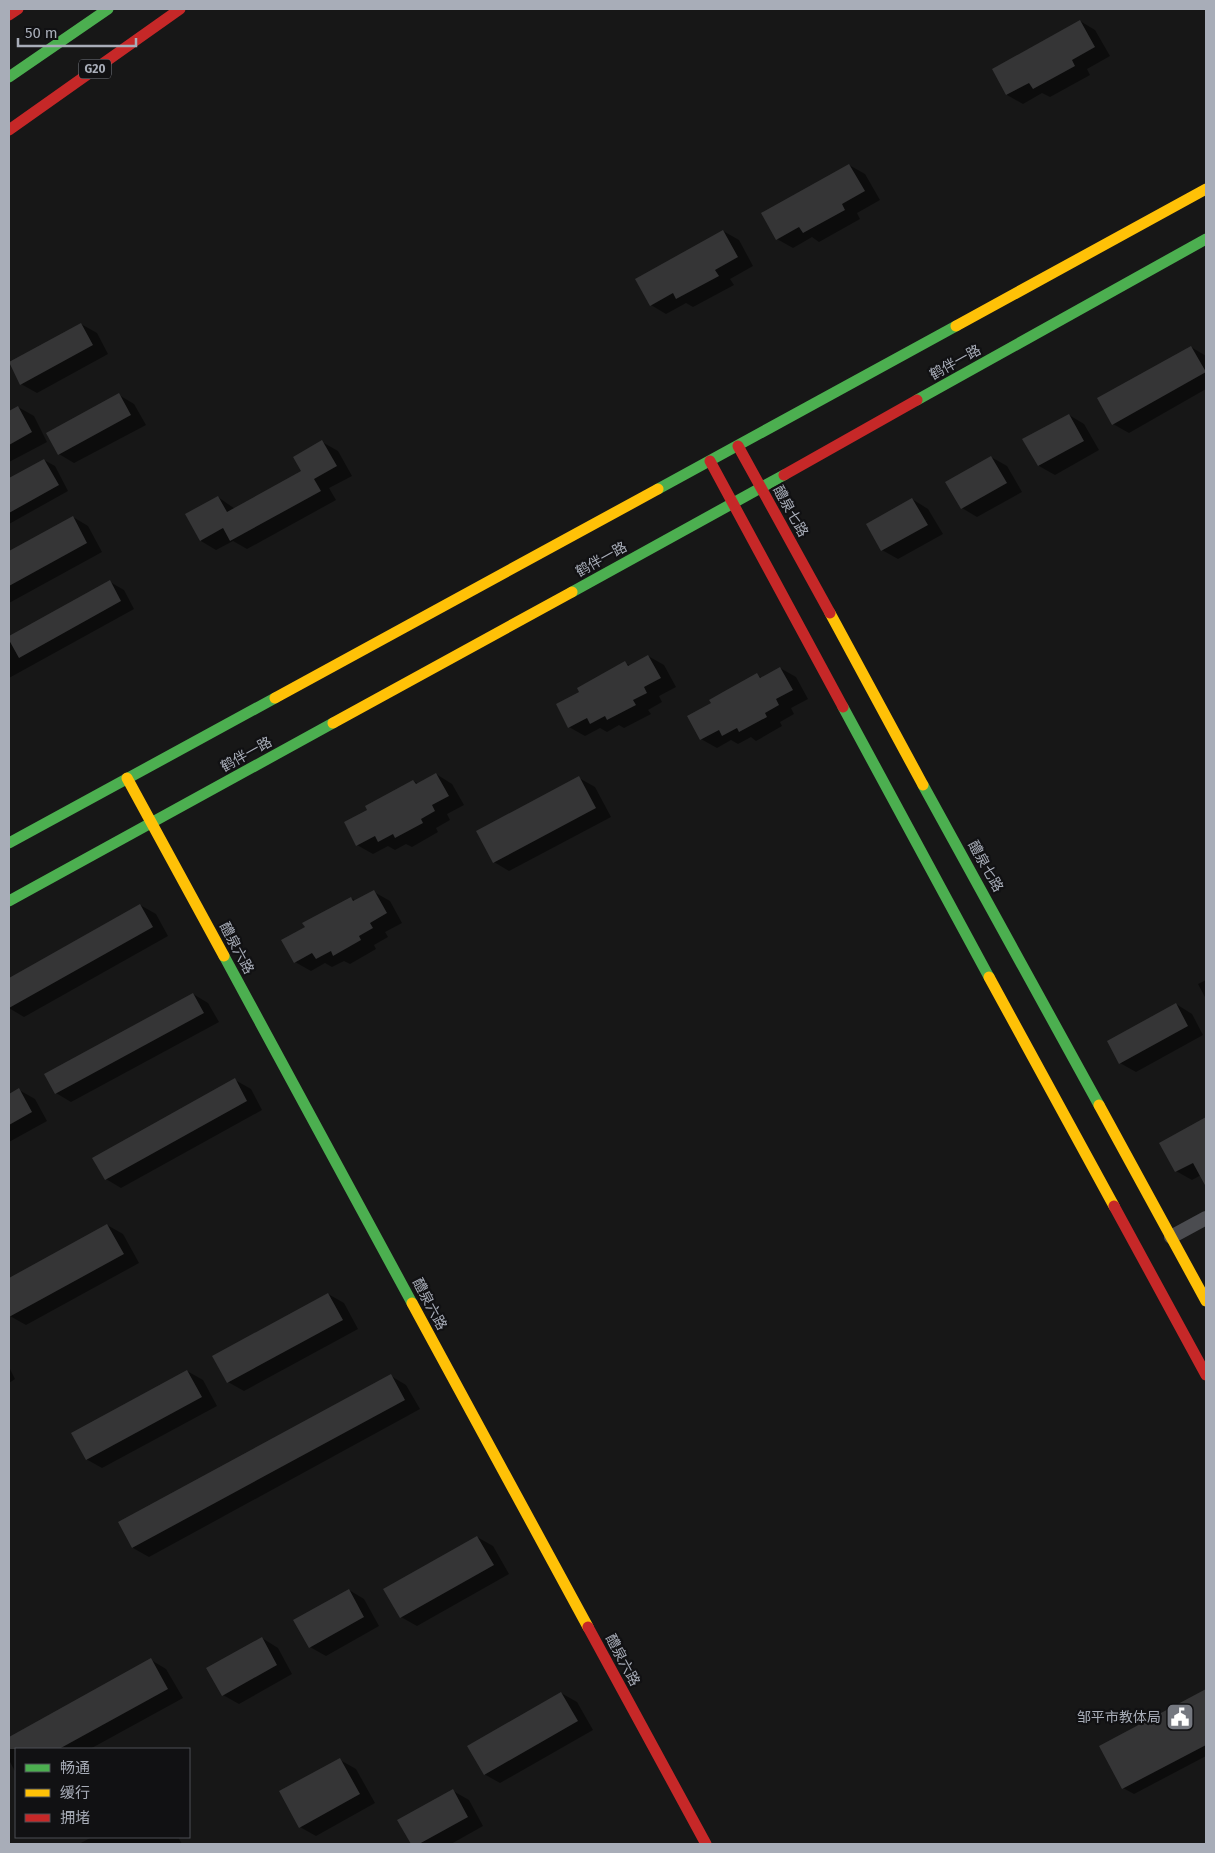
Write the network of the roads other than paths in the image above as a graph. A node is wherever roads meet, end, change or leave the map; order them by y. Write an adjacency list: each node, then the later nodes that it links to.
1 (18, 9): 4 (main road)
2 (108, 9): 5 (main road)
3 (180, 9): 6 (main road, G20)
4 (9, 15)
5 (9, 77)
6 (9, 130)
7 (1206, 189): 9 (main road)
8 (1206, 239): 11 (main road, 鹤伴一路)
9 (738, 446): 10 (main road); 11 (main road, 醴泉七路)
10 (710, 461): 12 (main road); 13 (main road)
11 (762, 487): 12 (main road, 鹤伴一路); 18 (main road, 醴泉七路)
12 (732, 504): 14 (main road, 鹤伴一路); 20 (main road)
13 (127, 778): 14 (main road, 醴泉六路); 15 (main road)
14 (152, 823): 16 (main road, 鹤伴一路); 21 (main road, 醴泉六路)
15 (9, 843)
16 (9, 901)
17 (1206, 1218): 18 (street)
18 (1171, 1237): 19 (main road, 醴泉七路)
19 (1206, 1301)
20 (1206, 1375)
21 (706, 1844)

